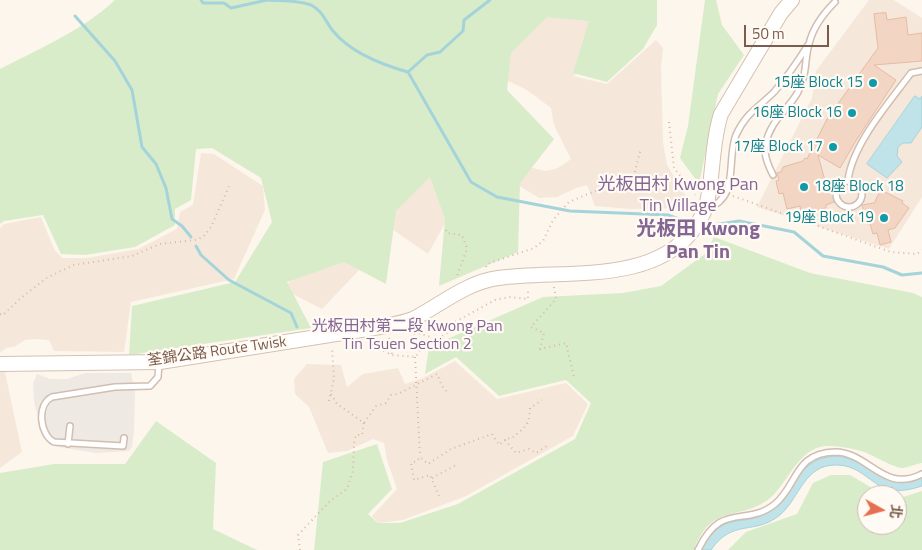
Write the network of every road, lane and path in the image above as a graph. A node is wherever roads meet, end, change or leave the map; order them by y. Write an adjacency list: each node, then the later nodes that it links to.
1 (792, 0): 11 (main road, 荃錦公路 Route Twisk)
2 (835, 2): 3 (lane)
3 (808, 45): 7 (lane); 10 (lane)
4 (922, 71): 8 (lane)
5 (669, 122): 11 (path)
6 (641, 148): 16 (path)
7 (773, 175)
8 (848, 180): 8 (lane)
9 (230, 184): 18 (path)
10 (727, 194): 11 (lane); 13 (path)
11 (705, 208): 14 (main road, 荃錦公路 Route Twisk)
12 (446, 230): 17 (path)
13 (922, 250)
14 (544, 273): 15 (main road, 荃錦公路 Route Twisk); 28 (path)
15 (527, 276): 16 (main road, 荃錦公路 Route Twisk); 20 (path)
16 (488, 280): 17 (main road, 荃錦公路 Route Twisk)
17 (448, 298): 19 (main road, 荃錦公路 Route Twisk)
18 (0, 314)
19 (386, 326): 21 (main road, 荃錦公路 Route Twisk); 24 (path)
20 (414, 332)
21 (330, 335): 26 (main road, 荃錦公路 Route Twisk); 31 (path)
22 (416, 346): 25 (path)
23 (379, 349): 24 (path)
24 (392, 355): 25 (path)
25 (416, 357): 29 (path)
26 (160, 362): 27 (main road, 荃錦公路 Route Twisk); 38 (lane)
27 (0, 364)
28 (574, 377)
29 (416, 386): 30 (path); 34 (path); 40 (path)
30 (447, 392)
31 (331, 394): 33 (path); 34 (path)
32 (542, 400): 37 (path)
33 (329, 401)
34 (364, 423): 45 (path)
35 (70, 426): 38 (lane)
36 (124, 438): 38 (lane)
37 (505, 440): 39 (path); 40 (path)
38 (68, 444)
39 (547, 446)
40 (420, 457): 43 (path)
41 (458, 464): 43 (path)
42 (922, 474): 46 (lane)
43 (432, 478): 44 (path)
44 (439, 496)
45 (300, 550)
46 (698, 550)

